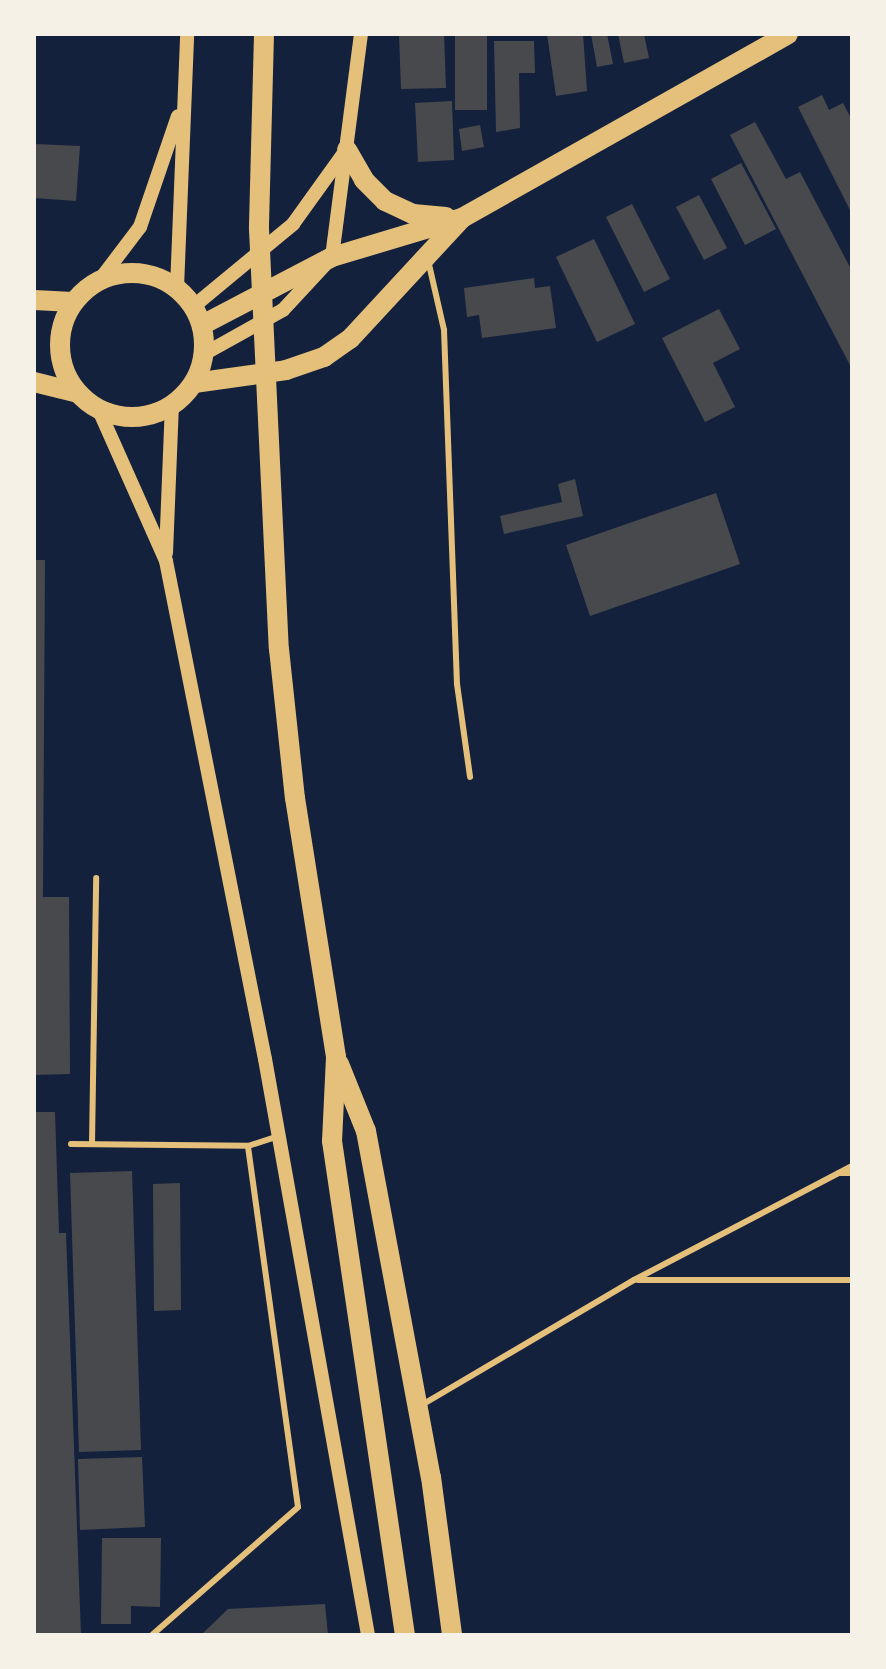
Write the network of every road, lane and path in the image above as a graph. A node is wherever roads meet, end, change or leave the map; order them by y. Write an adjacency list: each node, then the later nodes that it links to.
1 (187, 34): 5 (street)
2 (264, 34): 24 (main road)
3 (361, 34): 6 (street)
4 (788, 34): 7 (main road)
5 (183, 100): 10 (street); 11 (street)
6 (347, 150): 7 (main road); 8 (street); 14 (street)
7 (462, 218): 8 (main road); 9 (main road)
8 (332, 257): 14 (main road); 15 (street)
9 (427, 258): 17 (main road); 22 (lane)
10 (99, 281): 11 (main road); 13 (main road)
11 (177, 288): 14 (main road)
12 (34, 300): 13 (main road)
13 (73, 302): 18 (main road)
14 (198, 316): 15 (main road)
15 (204, 354): 17 (main road)
16 (34, 382): 18 (main road)
17 (194, 383): 19 (main road)
18 (78, 393): 20 (main road)
19 (172, 405): 20 (main road); 21 (street)
20 (98, 408): 21 (street)
21 (166, 561): 25 (street)
22 (470, 777)
23 (96, 878): 27 (lane)
24 (336, 1057): 34 (main road); 37 (main road)
25 (278, 1136): 28 (lane); 36 (street)
26 (71, 1144): 27 (lane)
27 (92, 1144): 28 (lane)
28 (248, 1146): 35 (lane)
29 (852, 1166): 30 (lane)
30 (836, 1173): 31 (lane); 32 (lane)
31 (852, 1173)
32 (634, 1280): 33 (lane); 34 (lane)
33 (852, 1280)
34 (417, 1408): 38 (main road)
35 (152, 1635)
36 (368, 1635)
37 (405, 1635)
38 (452, 1635)

